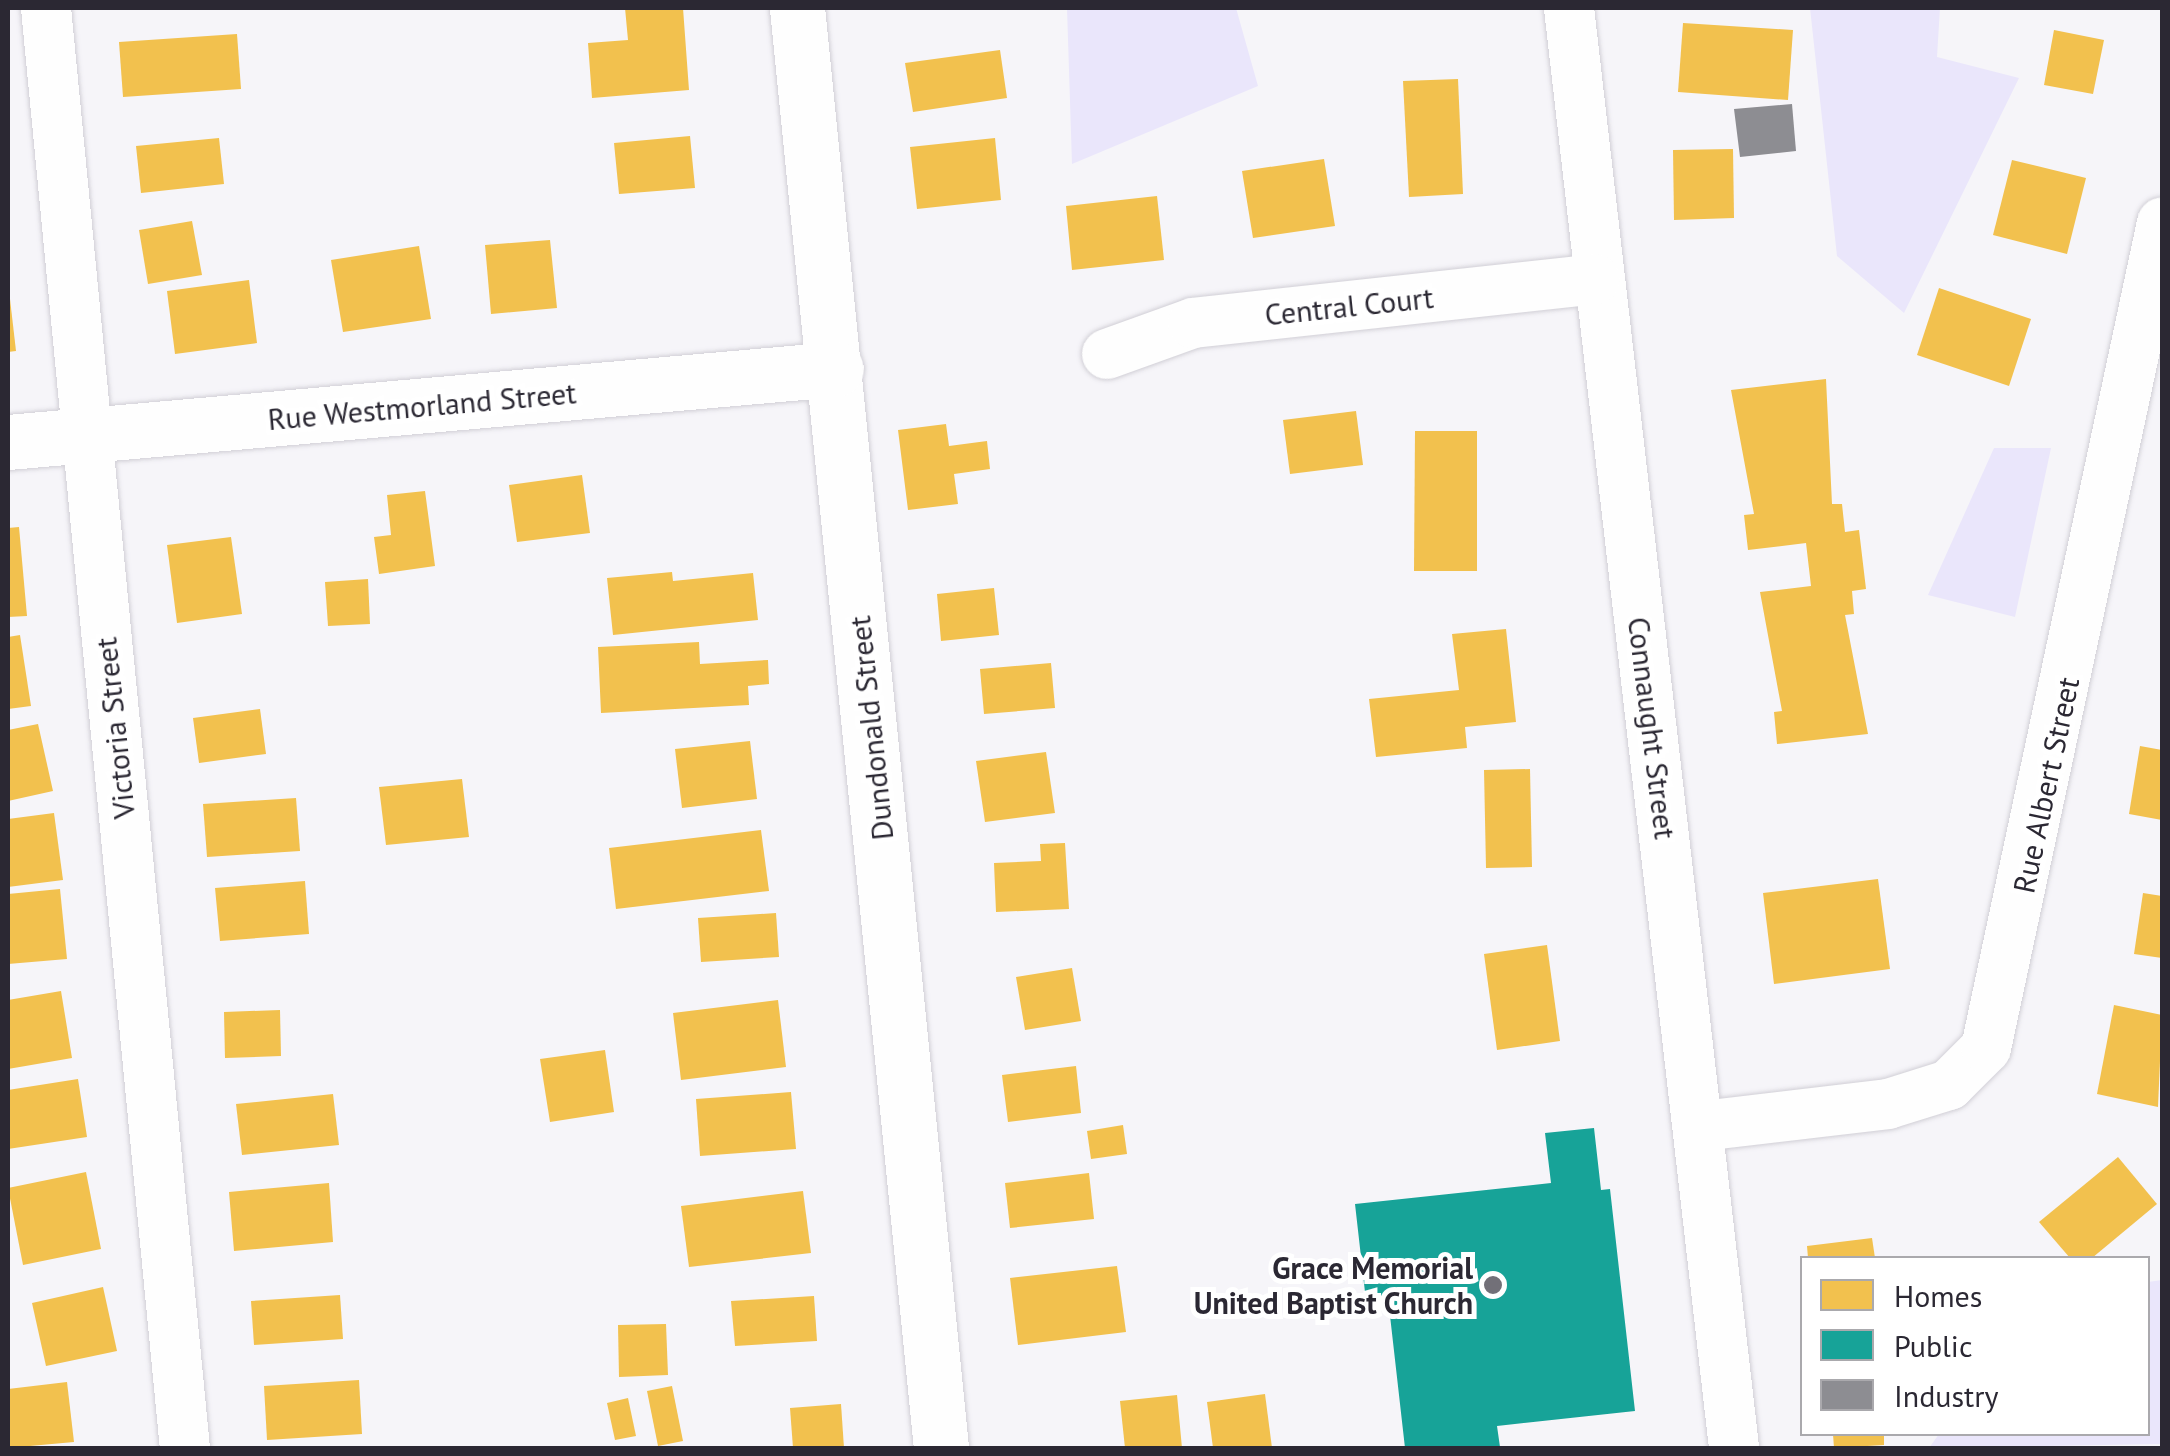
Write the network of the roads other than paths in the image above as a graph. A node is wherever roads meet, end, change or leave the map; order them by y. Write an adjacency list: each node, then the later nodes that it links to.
1 (46, 8): 8 (street, Victoria Street)
2 (797, 8): 7 (street, Dundonald Street)
3 (1569, 8): 5 (street, Connaught Street)
4 (2162, 223): 10 (street, Rue Albert Street)
5 (1595, 280): 6 (street, Central Court); 10 (street, Connaught Street)
6 (1107, 354)
7 (836, 369): 8 (street, Rue Westmorland Street); 12 (street, Dundonald Street)
8 (89, 435): 9 (street, Rue Westmorland Street); 11 (street, Victoria Street)
9 (8, 442)
10 (1702, 1126): 13 (street, Connaught Street)
11 (185, 1448)
12 (941, 1448)
13 (1734, 1448)

